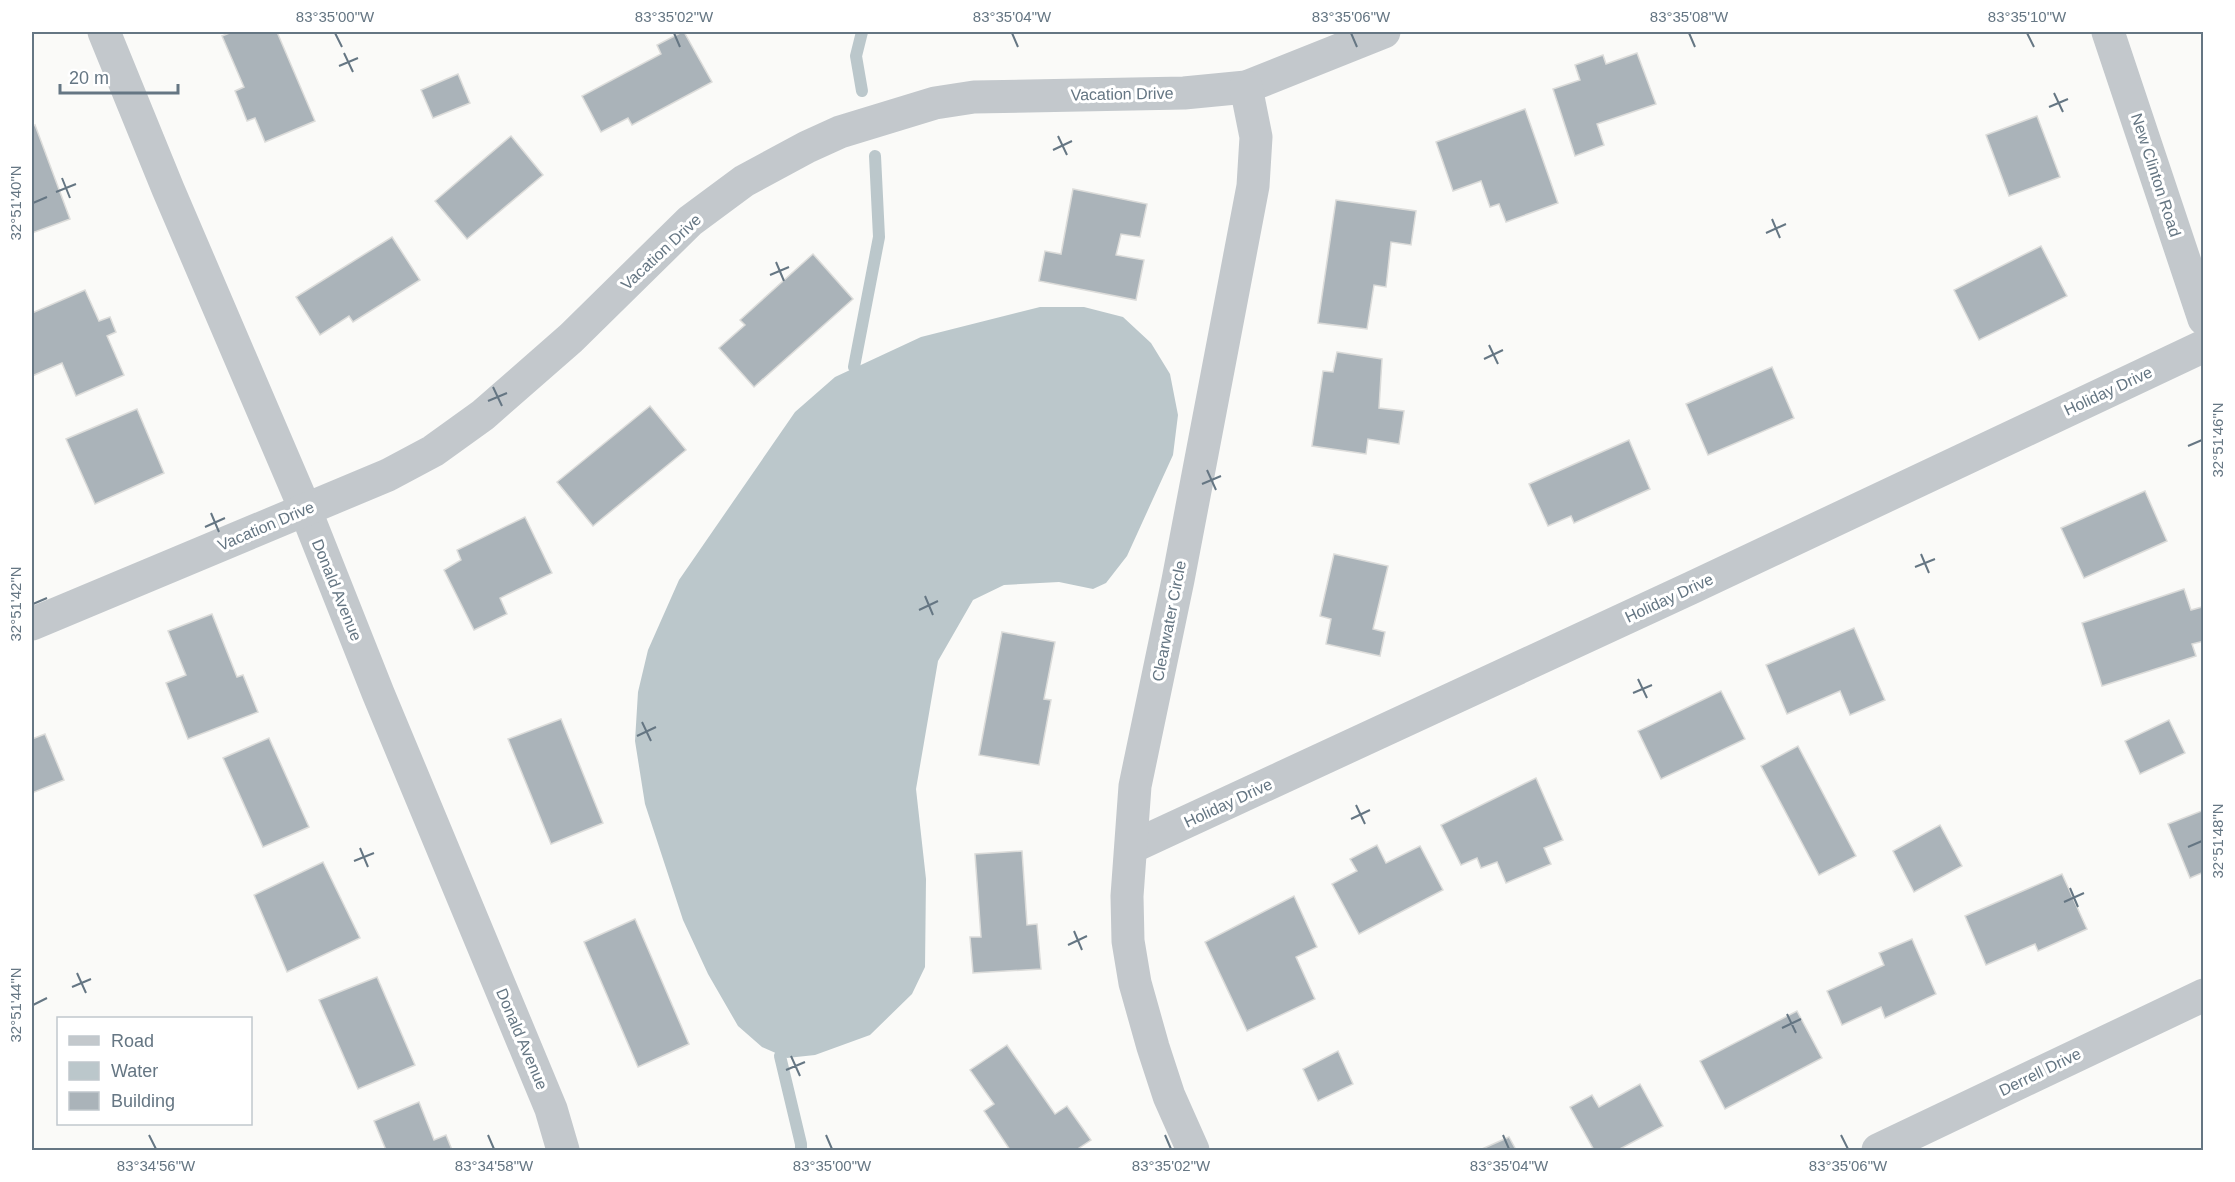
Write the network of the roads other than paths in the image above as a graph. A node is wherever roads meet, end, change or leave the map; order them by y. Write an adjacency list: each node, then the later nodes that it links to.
1 (104, 32): 7 (street, Donald Avenue)
2 (1384, 32): 4 (street, Vacation Drive)
3 (2108, 32): 5 (street, New Clinton Road)
4 (1246, 87): 7 (street, Vacation Drive); 9 (street, Clearwater Circle)
5 (2204, 319)
6 (2204, 346): 9 (street, Holiday Drive)
7 (305, 509): 8 (street, Vacation Drive); 12 (street, Donald Avenue)
8 (32, 624)
9 (1132, 847): 13 (street, Clearwater Circle)
10 (2204, 994): 11 (street, Derrell Drive)
11 (1885, 1149)
12 (563, 1150)
13 (1193, 1150)

